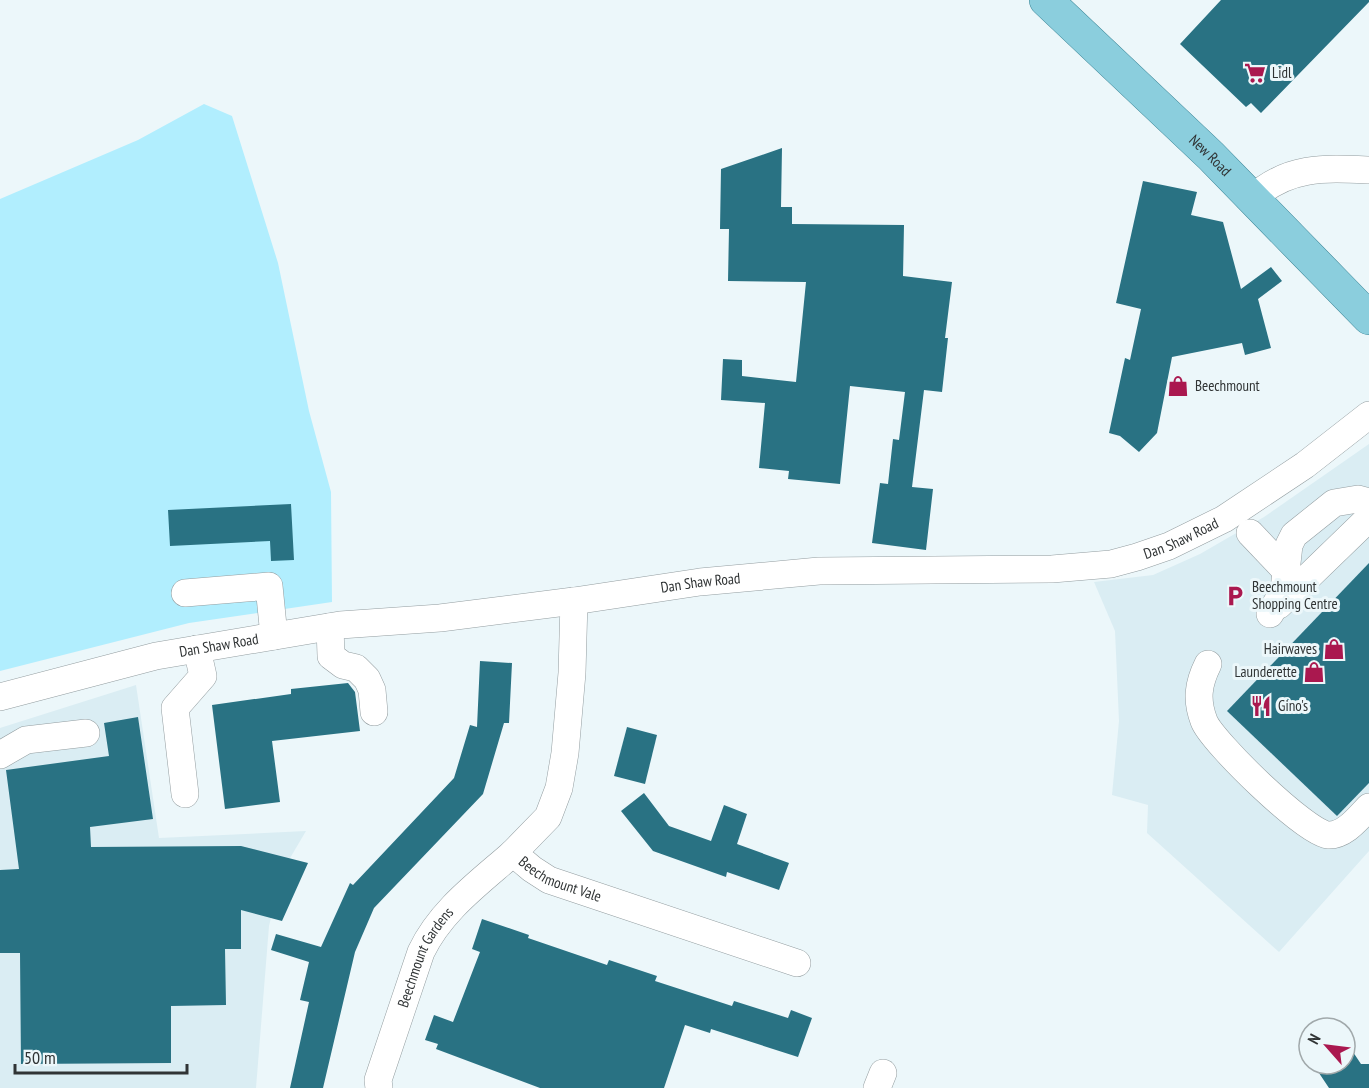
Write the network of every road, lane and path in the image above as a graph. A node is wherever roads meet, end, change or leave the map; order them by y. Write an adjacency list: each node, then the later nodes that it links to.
1 (1046, 0): 3 (main road, New Road)
2 (1369, 170): 3 (street)
3 (1253, 198): 4 (main road, New Road)
4 (1366, 304)
5 (1369, 415): 10 (street, Dan Shaw Road)
6 (1366, 499): 8 (street); 8 (street)
7 (1250, 533): 8 (street)
8 (1286, 571)
9 (185, 593): 12 (street)
10 (574, 601): 11 (street, Dan Shaw Road); 21 (street, Beechmount Vale)
11 (330, 627): 12 (street, Dan Shaw Road); 16 (street)
12 (274, 636): 13 (street, Dan Shaw Road)
13 (197, 649): 15 (street, Dan Shaw Road); 19 (street)
14 (1208, 664): 20 (street)
15 (0, 697)
16 (374, 712)
17 (86, 733): 18 (street)
18 (0, 755)
19 (185, 794)
20 (1369, 807)
21 (513, 853): 22 (street, Beechmount Vale); 23 (street, Beechmount Gardens)
22 (798, 963)
23 (379, 1088)

